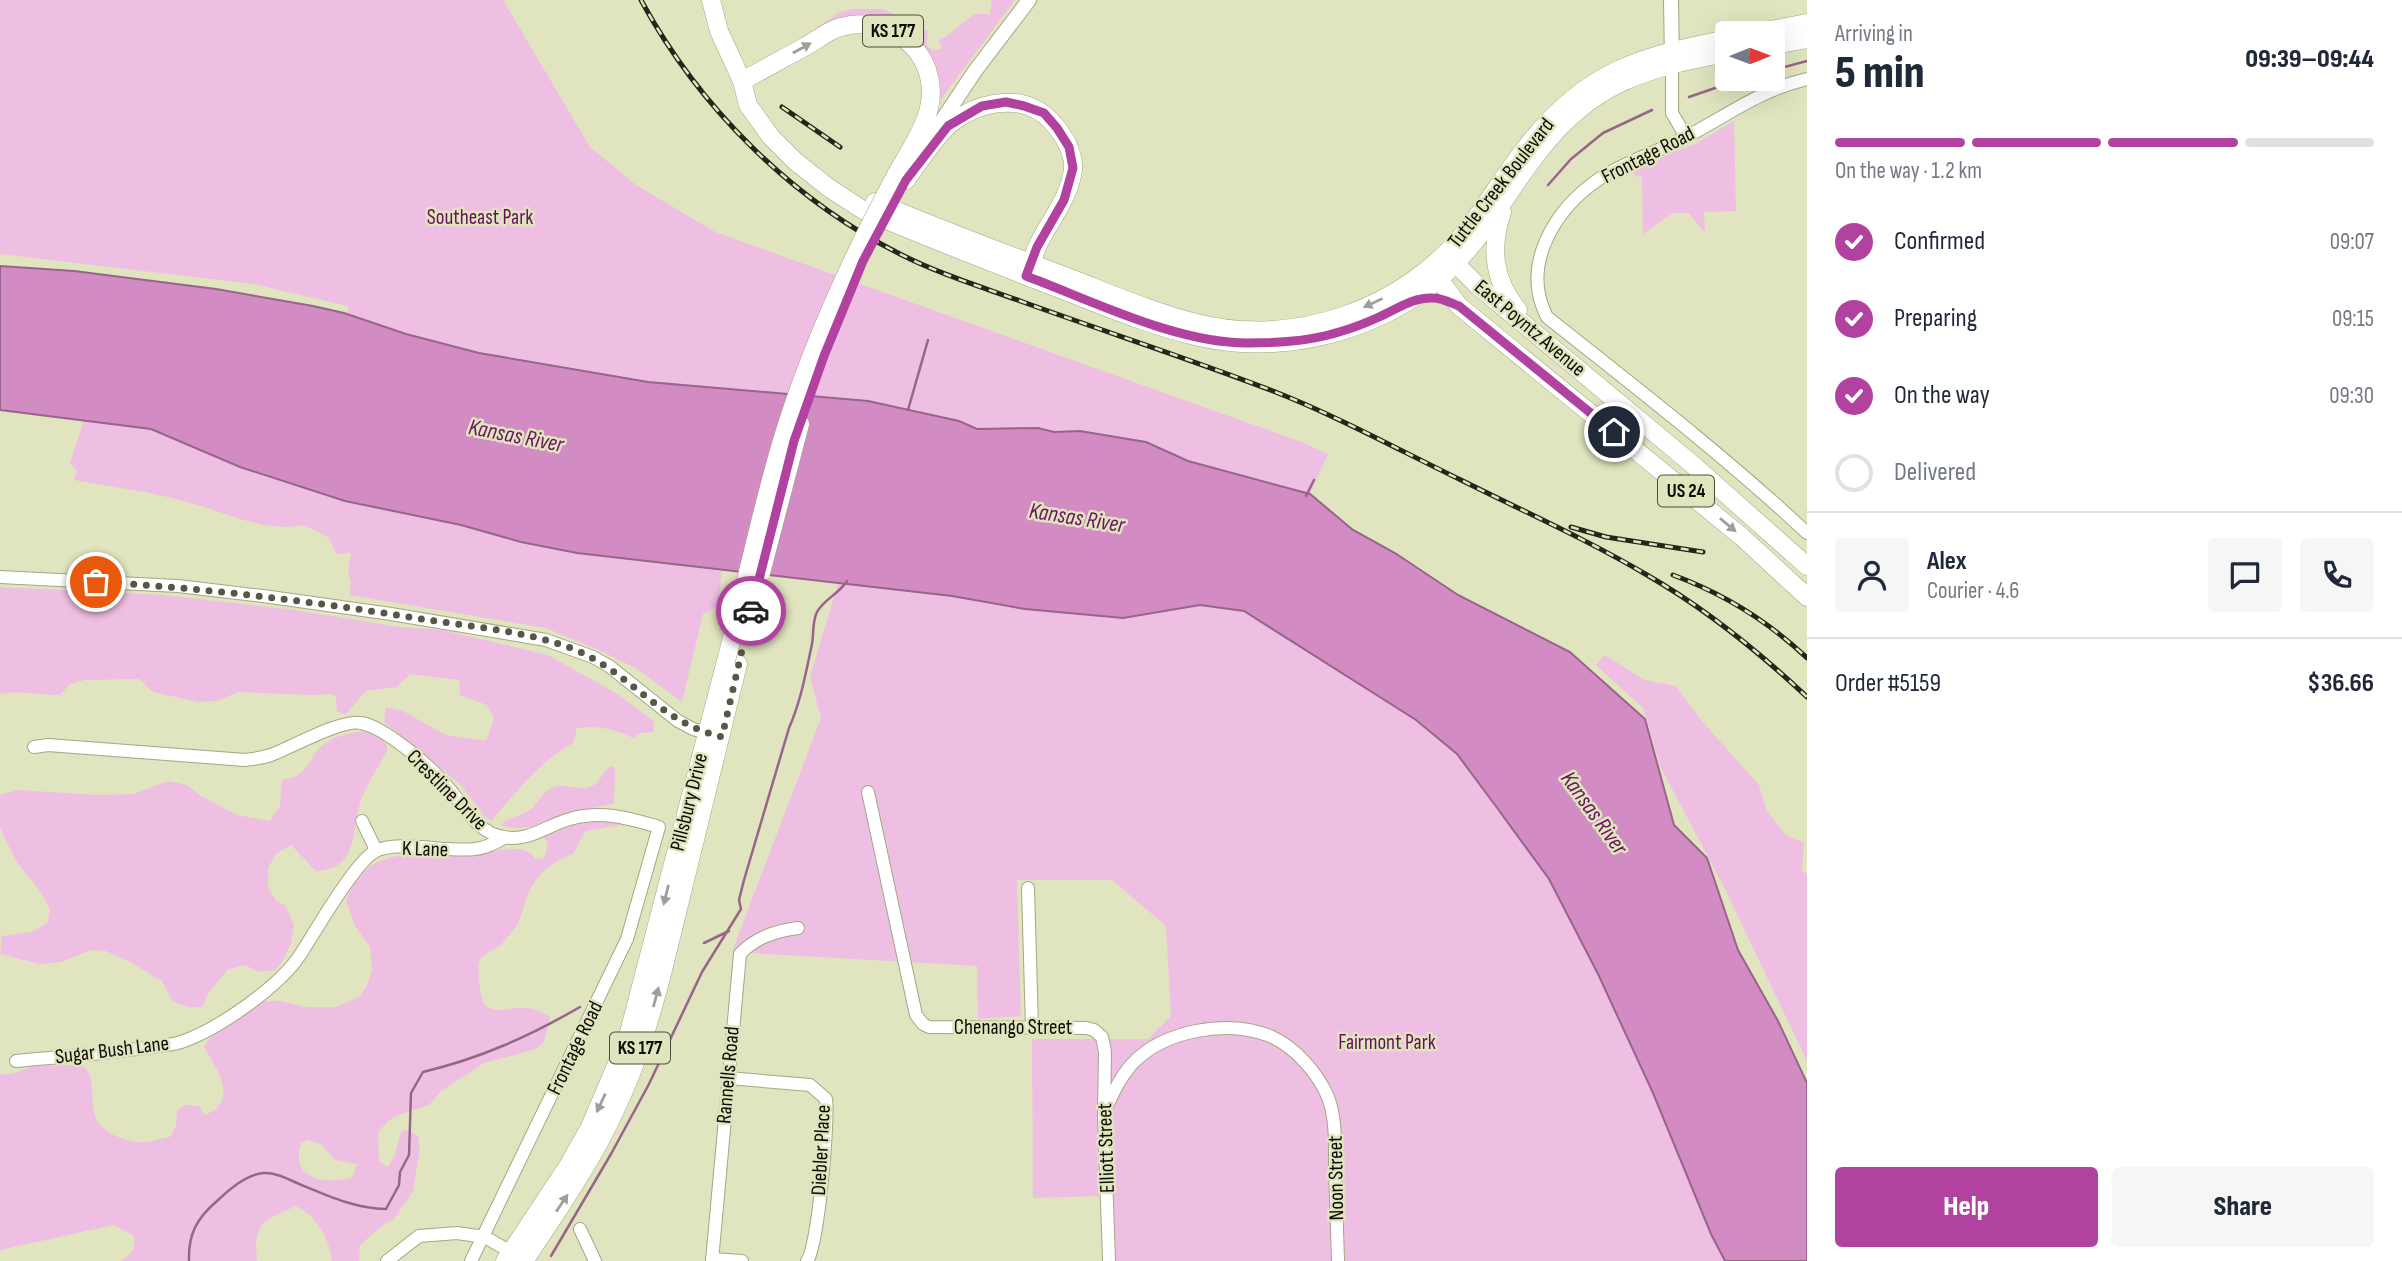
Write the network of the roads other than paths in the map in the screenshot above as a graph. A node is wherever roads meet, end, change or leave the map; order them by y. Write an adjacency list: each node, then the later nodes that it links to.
1 (711, 0): 13 (highway)
2 (1019, 0): 15 (main road, Pillsbury Drive)
3 (1028, 0): 15 (main road, Pillsbury Drive)
4 (1671, 0): 11 (main road)
5 (1807, 23): 6 (highway)
6 (1785, 27)
7 (1807, 39): 9 (highway)
8 (1715, 43): 11 (highway, Tuttle Creek Boulevard / US 24)
9 (1785, 43)
10 (1715, 54): 11 (highway, Tuttle Creek Boulevard / US 24)
11 (1672, 57): 14 (street); 16 (highway, Tuttle Creek Boulevard / US 24); 17 (highway, Tuttle Creek Boulevard / US 24)
12 (1807, 79): 14 (street, Frontage Road)
13 (742, 81): 15 (highway, KS 177, one-way to 15); 18 (highway)
14 (1686, 137): 23 (street, Frontage Road)
15 (901, 178): 18 (highway, KS 177); 28 (highway, Pillsbury Drive / KS 177, bridge)
16 (1513, 187): 17 (highway, Tuttle Creek Boulevard); 22 (highway, US 24)
17 (1451, 258): 19 (highway, Tuttle Creek Boulevard / US 24); 22 (highway, East Poyntz Avenue / US 24)
18 (1029, 270): 19 (highway, one-way to 18); 20 (highway)
19 (1434, 273): 20 (highway); 21 (highway, East Poyntz Avenue / US 24)
20 (1406, 303): 21 (highway)
21 (1459, 306): 26 (highway, East Poyntz Avenue / US 24, one-way to 26)
22 (1529, 327): 24 (highway, East Poyntz Avenue / US 24)
23 (1807, 533)
24 (1806, 563): 26 (street)
25 (0, 577): 28 (street)
26 (1790, 580): 27 (highway, East Poyntz Avenue / US 24)
27 (1807, 597)
28 (714, 735): 44 (highway, Pillsbury Drive / KS 177)
29 (33, 747): 33 (street, Crestline Drive)
30 (868, 792): 37 (street, Chenango Street)
31 (362, 821): 34 (street, K Lane)
32 (659, 827): 33 (street, Crestline Drive); 43 (street, Frontage Road)
33 (505, 838): 34 (street, K Lane)
34 (376, 850): 39 (street, Sugar Bush Lane)
35 (1028, 888): 37 (street)
36 (798, 928): 40 (street, Rannells Road)
37 (1032, 1028): 38 (street, Chenango Street)
38 (1102, 1037): 41 (street, Elliott Street)
39 (16, 1061)
40 (728, 1078): 45 (street, Rannells Road); 50 (street, Diebler Place)
41 (1104, 1115): 51 (street, Elliott Street); 52 (street, Noon Street)
42 (580, 1229): 48 (street)
43 (485, 1237): 44 (street); 46 (street); 47 (street, Frontage Road)
44 (518, 1259)
45 (712, 1260): 49 (street)
46 (387, 1261)
47 (471, 1261)
48 (595, 1261)
49 (742, 1261)
50 (807, 1261)
51 (1109, 1261)
52 (1338, 1261)

